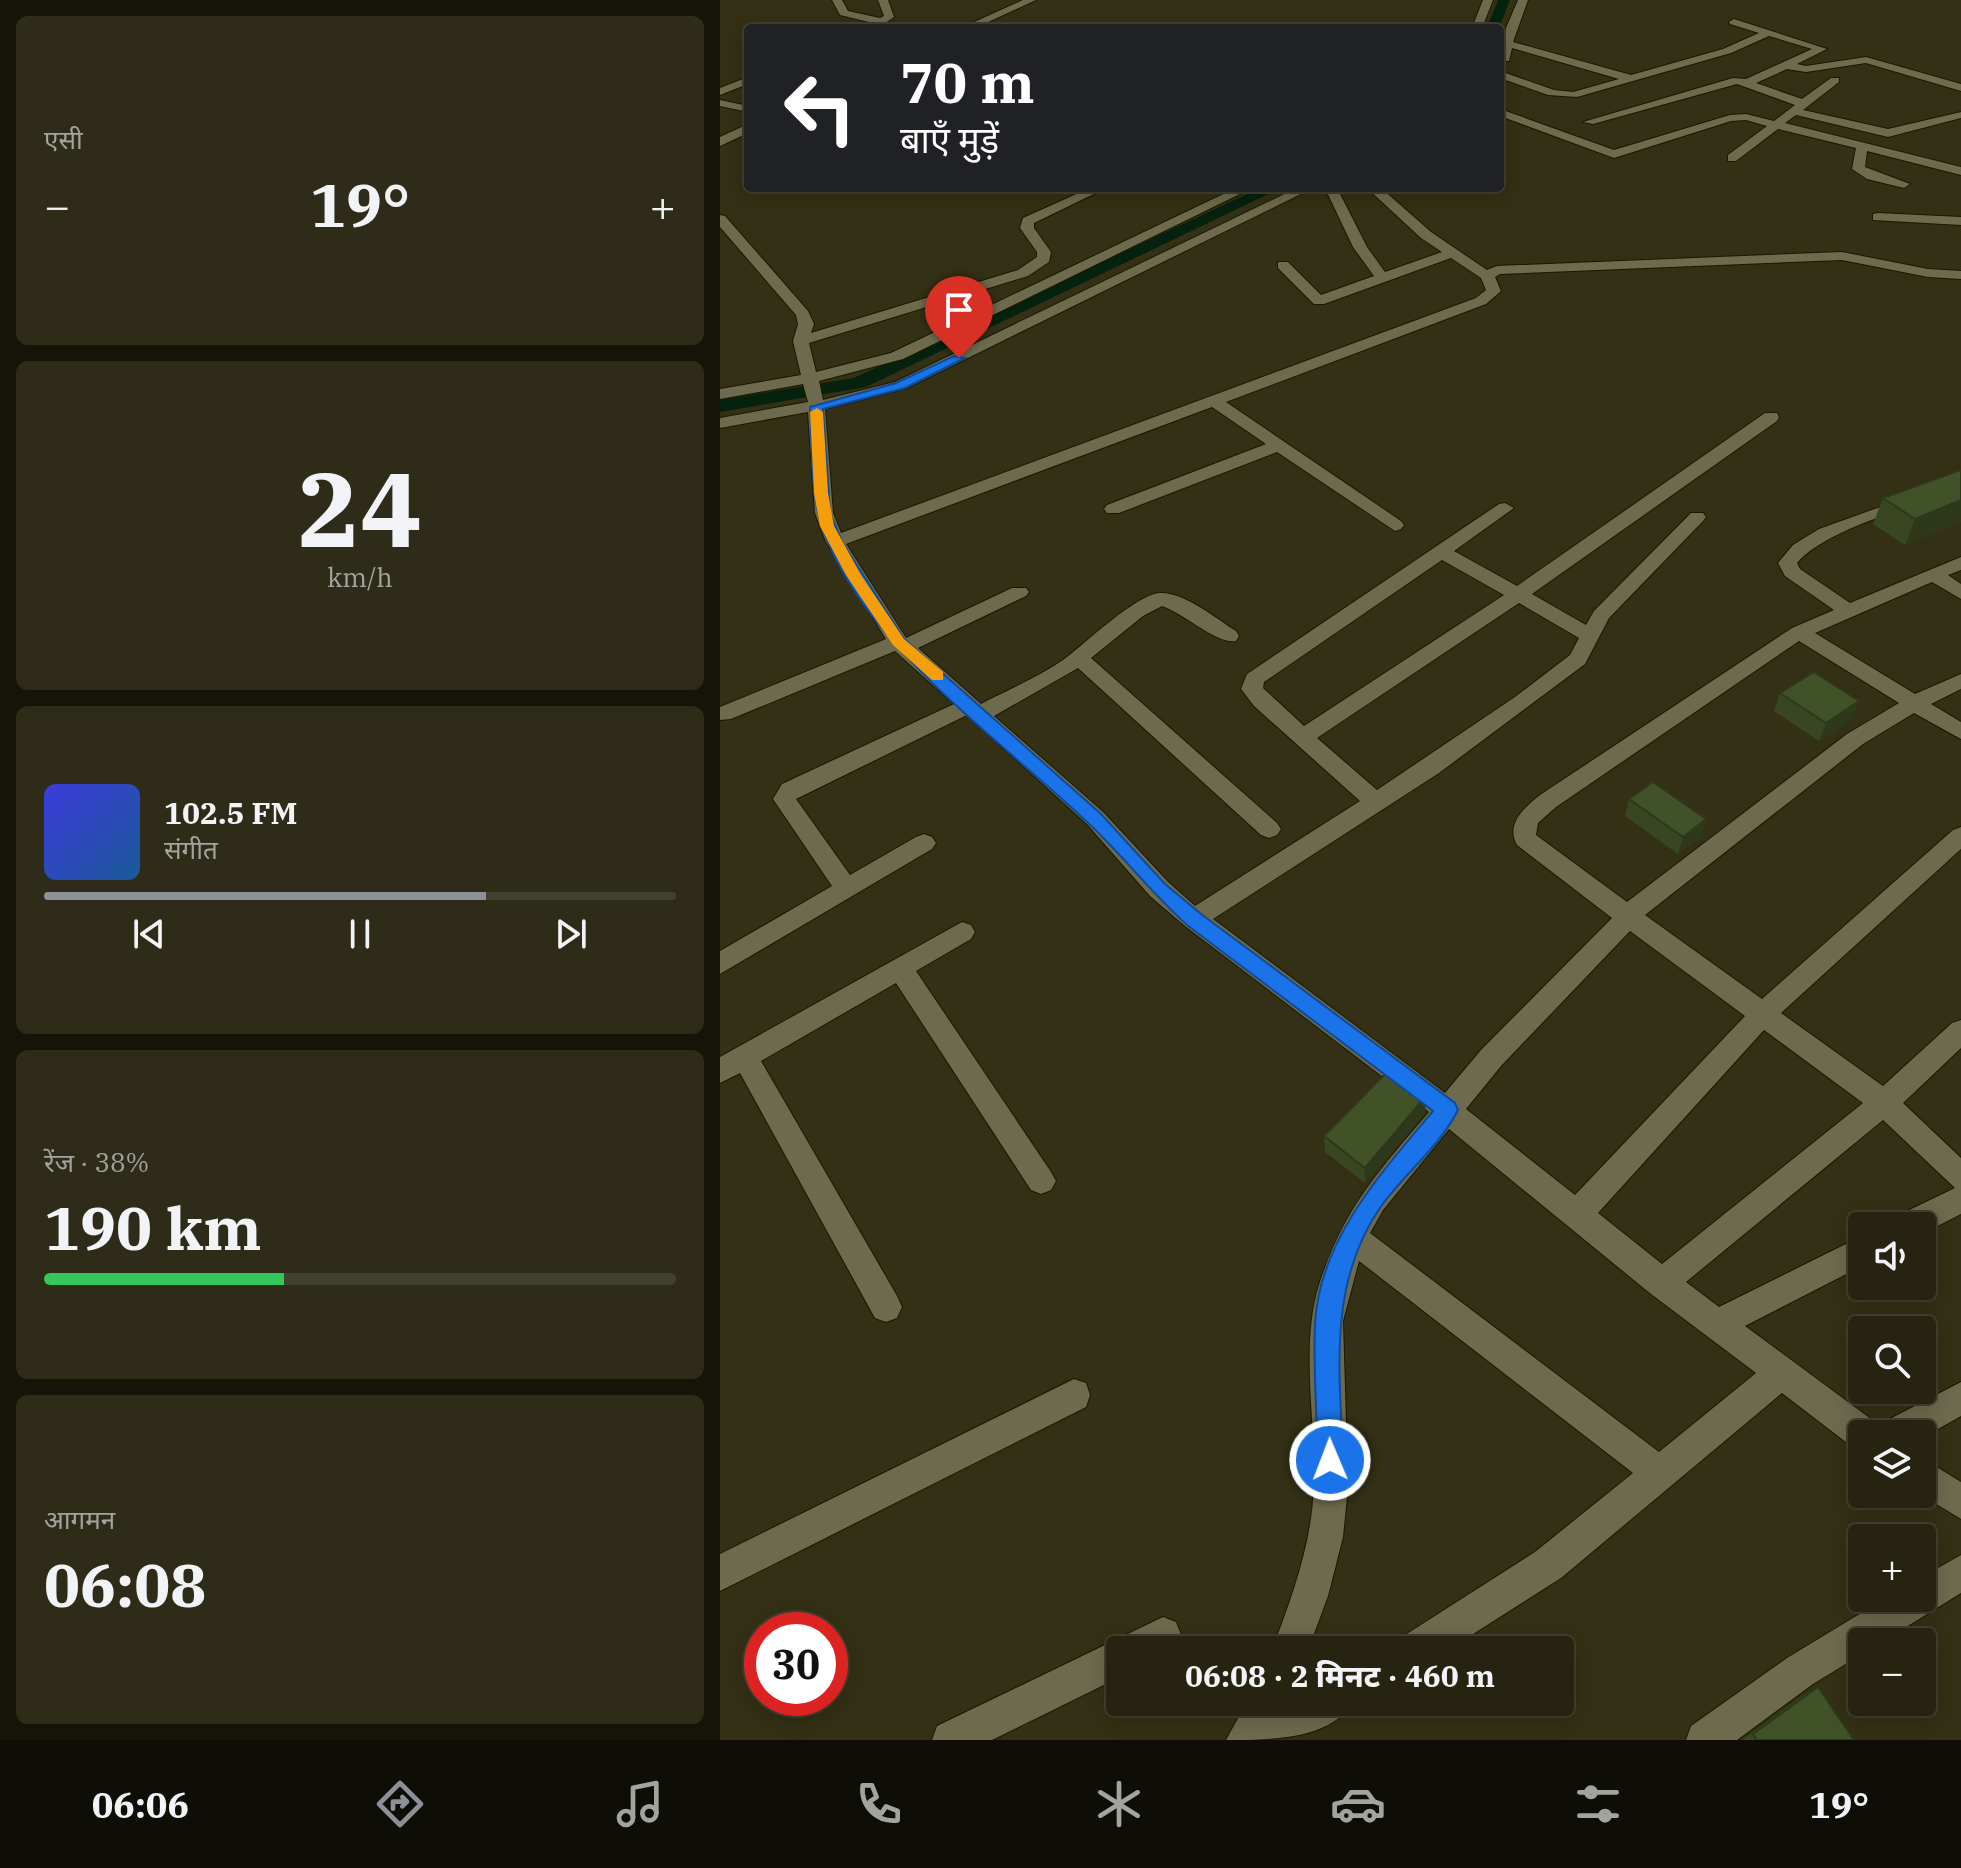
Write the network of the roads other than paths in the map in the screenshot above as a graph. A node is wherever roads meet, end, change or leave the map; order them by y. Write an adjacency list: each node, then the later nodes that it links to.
1 (837, 0): 7 (street)
2 (883, 0): 8 (street)
3 (1031, 0): 9 (street)
4 (1488, 0): 10 (street)
5 (1523, 0): 12 (street)
6 (1734, 22): 11 (street)
7 (870, 24)
8 (877, 24)
9 (975, 24)
10 (1479, 24)
11 (1769, 32): 14 (street); 15 (street)
12 (1508, 44): 13 (street); 17 (street)
13 (1504, 58)
14 (1689, 63): 17 (street); 19 (street)
15 (1788, 66): 19 (street); 21 (street)
16 (1504, 74): 17 (street)
17 (1632, 79)
18 (1835, 80): 24 (street)
19 (1742, 81): 24 (street); 28 (street)
20 (744, 82): 22 (street)
21 (1961, 88)
22 (720, 92)
23 (720, 103): 25 (street)
24 (1799, 107): 27 (street); 29 (street)
25 (744, 108)
26 (1504, 113): 29 (street)
27 (1961, 115)
28 (1589, 122)
29 (1776, 124): 32 (street); 33 (street)
30 (744, 130): 31 (street)
31 (720, 142)
32 (1862, 147): 34 (street); 35 (street)
33 (1732, 158)
34 (1961, 171)
35 (1904, 184)
36 (1091, 192): 49 (street)
37 (1238, 192): 50 (street)
38 (1299, 192): 53 (street)
39 (1333, 192): 48 (street)
40 (1378, 192): 44 (street)
41 (1878, 217): 43 (street)
42 (720, 219): 49 (street)
43 (1961, 221)
44 (1453, 253): 47 (street); 48 (street)
45 (1283, 265): 48 (street)
46 (1961, 275): 47 (street)
47 (1487, 276): 52 (street)
48 (1383, 279)
49 (801, 341): 50 (street)
50 (810, 381): 51 (street); 53 (street)
51 (720, 394)
52 (1214, 401): 56 (street); 62 (street)
53 (816, 405): 55 (street); 62 (street)
54 (1771, 417): 68 (street)
55 (720, 423)
56 (1279, 445): 59 (street); 61 (street)
57 (1961, 483): 69 (street)
58 (1505, 508): 63 (street)
59 (1113, 509)
60 (1697, 517): 71 (street)
61 (1395, 525)
62 (835, 542): 73 (street)
63 (1439, 550): 68 (street); 80 (street)
64 (1961, 563): 65 (street)
65 (1933, 574): 67 (street); 69 (street)
66 (1019, 592): 73 (street)
67 (1961, 593)
68 (1518, 595): 71 (street); 80 (street)
69 (1847, 610): 70 (street)
70 (1799, 632): 76 (street); 86 (street)
71 (1589, 635): 81 (street)
72 (1229, 636): 74 (street)
73 (901, 644): 77 (street); 78 (street)
74 (1079, 658): 77 (street); 82 (street)
75 (1961, 681): 76 (street)
76 (1915, 703): 79 (street); 86 (street)
77 (975, 709): 85 (street); 87 (street)
78 (723, 714)
79 (1961, 732)
80 (1303, 737): 81 (street)
81 (1377, 803): 87 (street)
82 (1269, 829)
83 (1961, 836): 91 (street)
84 (924, 843): 85 (street)
85 (847, 889): 89 (street)
86 (1629, 917): 91 (street); 95 (street)
87 (1194, 919): 95 (street)
88 (962, 932): 90 (street)
89 (720, 964)
90 (900, 968): 93 (street); 97 (street)
91 (1762, 1015): 94 (street); 100 (street)
92 (1961, 1031): 94 (street)
93 (732, 1064): 104 (street)
94 (1884, 1103): 96 (street); 103 (street)
95 (1447, 1110): 100 (street); 101 (street)
96 (1961, 1177)
97 (1041, 1181)
98 (1961, 1199): 99 (street)
99 (1935, 1212)
100 (1577, 1214): 103 (street)
101 (1352, 1237): 111 (street); 118 (street)
102 (1848, 1257): 105 (street)
103 (1662, 1283): 105 (street)
104 (886, 1307)
105 (1717, 1324): 106 (street)
106 (1781, 1373): 110 (street); 111 (street)
107 (1074, 1395): 114 (street)
108 (1961, 1398): 109 (street)
109 (1921, 1420)
110 (1848, 1423)
111 (1661, 1474): 119 (street)
112 (1936, 1485): 113 (street)
113 (1961, 1502)
114 (720, 1573)
115 (1961, 1573): 116 (street)
116 (1936, 1588)
117 (1896, 1612): 124 (street)
118 (1295, 1636)
119 (1437, 1636)
120 (1106, 1664): 123 (street)
121 (1294, 1716): 122 (street)
122 (1267, 1726)
123 (951, 1740)
124 (1705, 1740)

